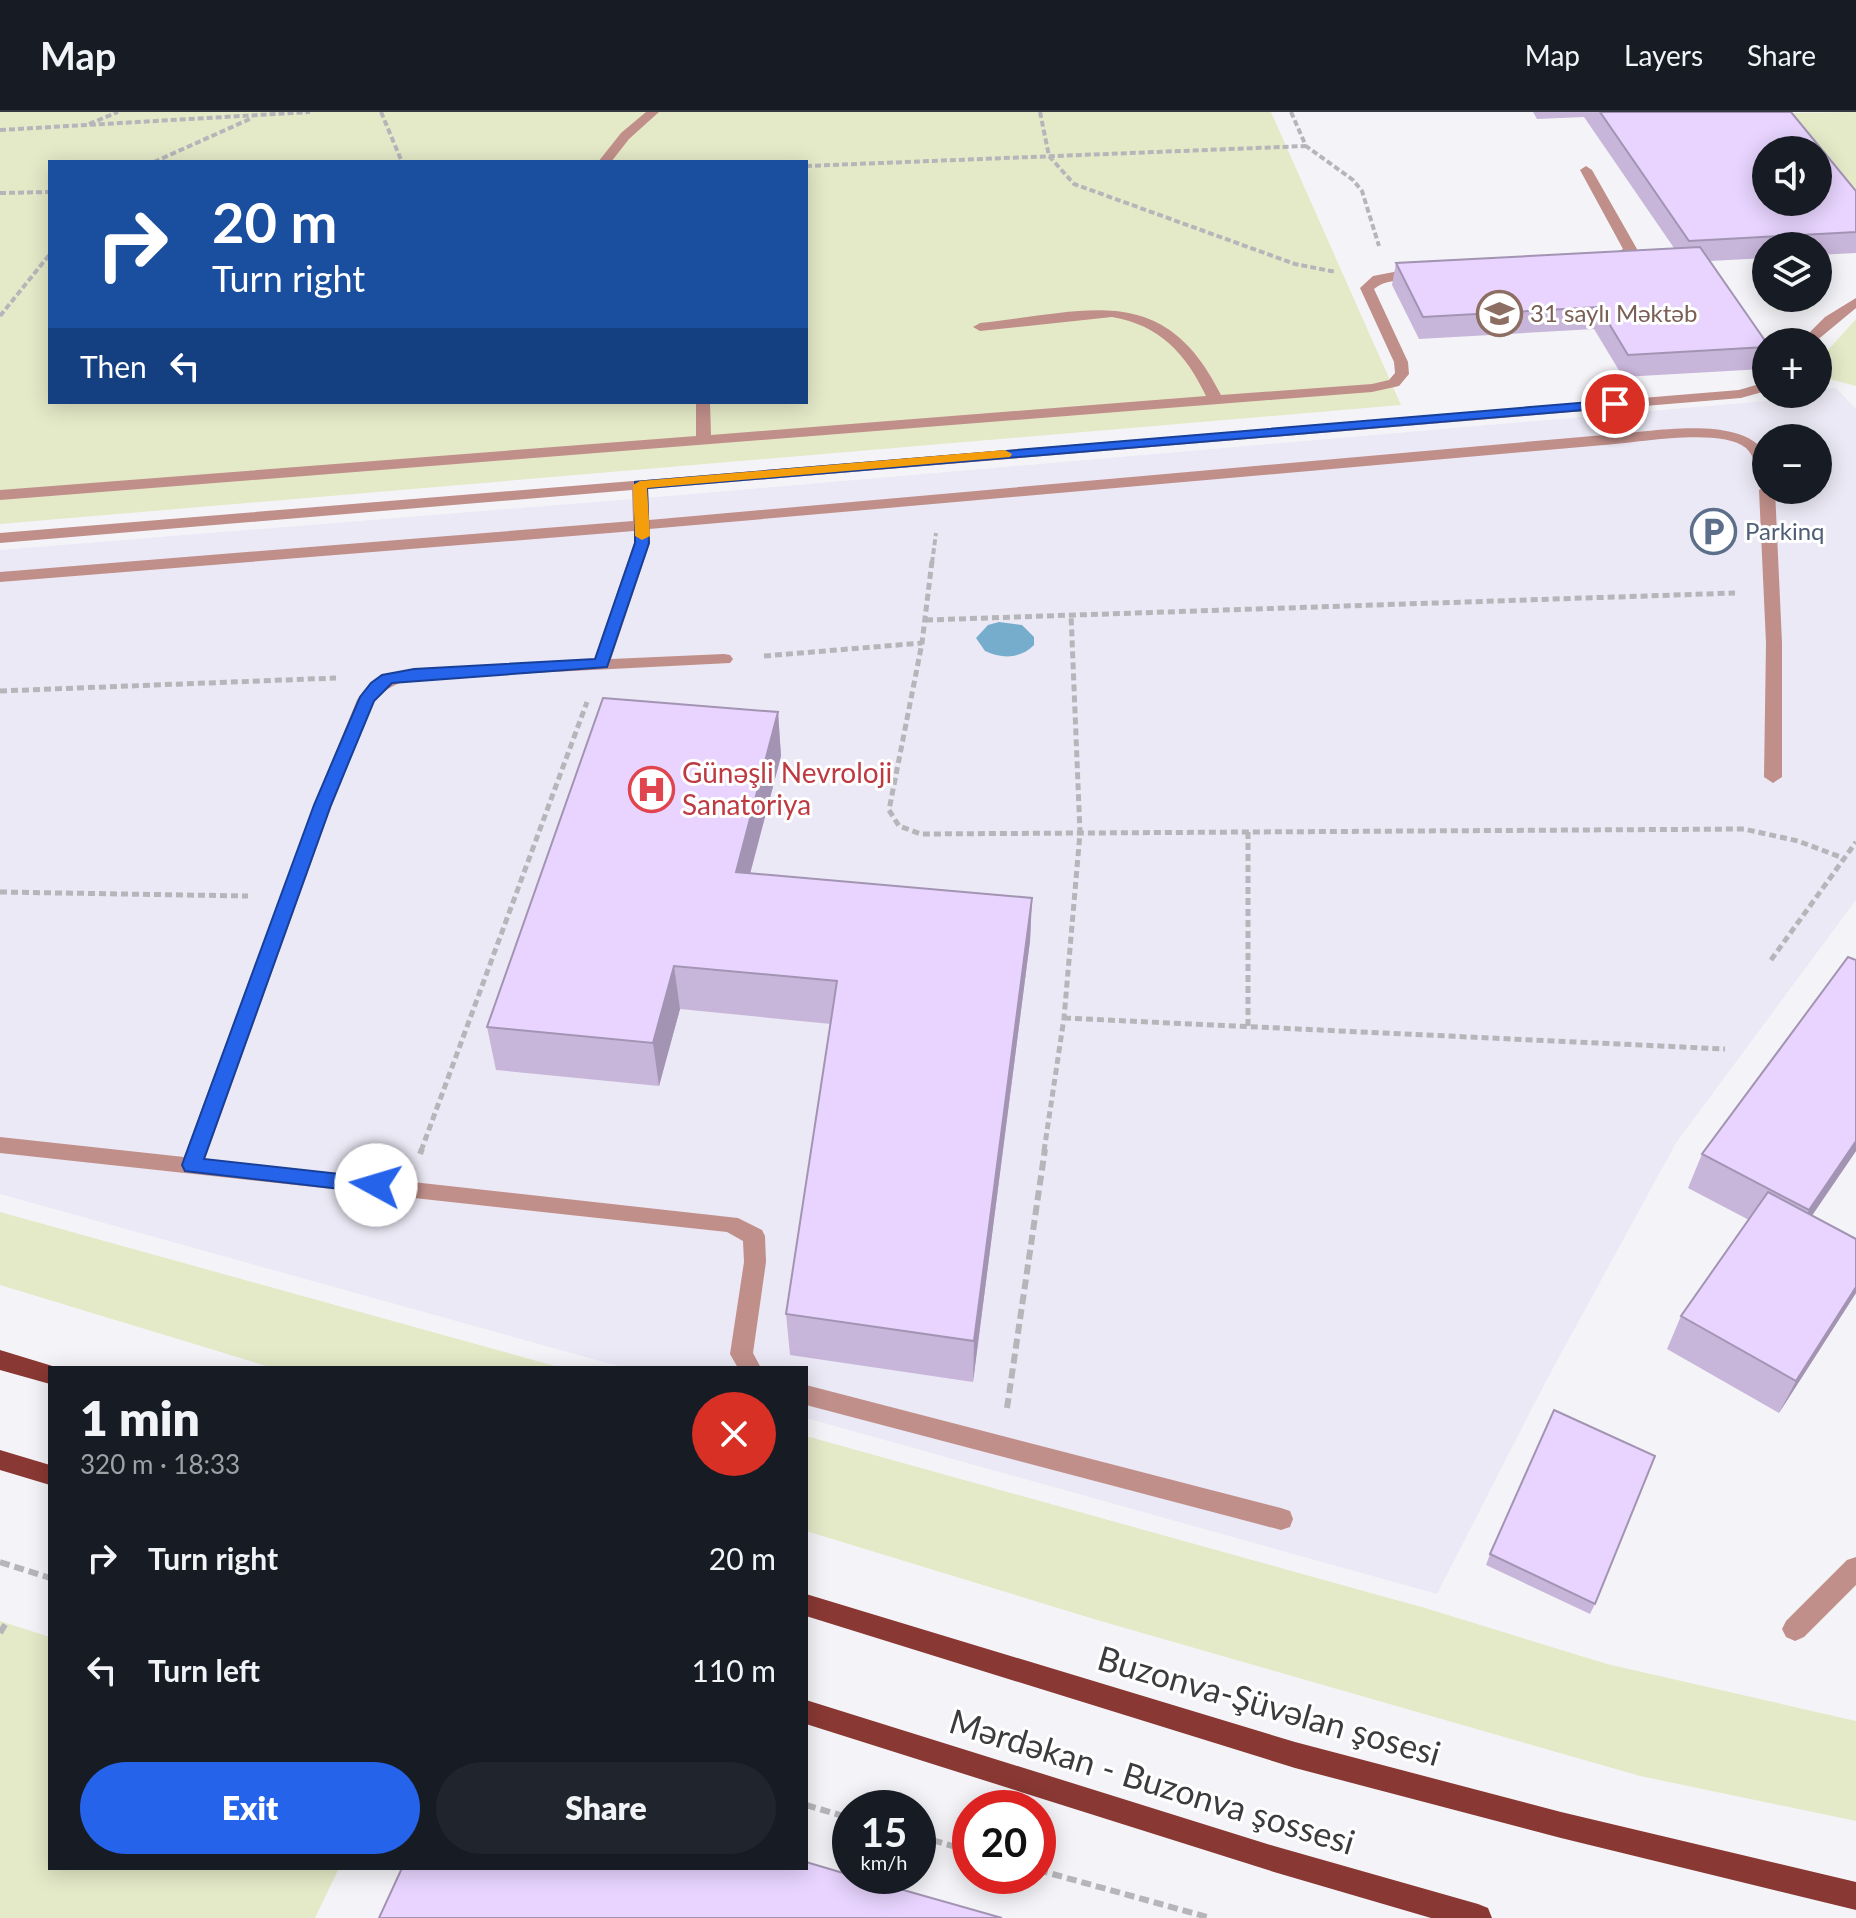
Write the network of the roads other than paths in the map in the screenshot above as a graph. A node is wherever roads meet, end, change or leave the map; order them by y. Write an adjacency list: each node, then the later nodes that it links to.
1 (653, 112): 2 (street)
2 (606, 160)
3 (1586, 170): 4 (street)
4 (1585, 264)
5 (1434, 273): 10 (street)
6 (1856, 302): 8 (street)
7 (980, 327): 10 (street)
8 (1822, 328)
9 (1752, 390): 14 (street)
10 (1215, 399): 12 (street)
11 (703, 404): 12 (street)
12 (704, 441): 15 (street)
13 (1752, 444): 17 (street)
14 (640, 485): 17 (street); 18 (street)
15 (0, 495)
16 (1768, 504): 22 (street)
17 (643, 523): 19 (street); 21 (street)
18 (0, 538)
19 (0, 577)
20 (724, 659): 21 (street)
21 (601, 663): 24 (street)
22 (1773, 777)
23 (0, 1145): 24 (street)
24 (192, 1165): 26 (street)
25 (0, 1360): 27 (main road)
26 (749, 1366)
27 (48, 1373)
28 (808, 1396): 31 (street)
29 (0, 1460): 30 (main road)
30 (48, 1474)
31 (1281, 1519)
32 (1856, 1568): 34 (street)
33 (808, 1606): 36 (main road, Buzonva-Şüvəlan şosesi)
34 (1795, 1629)
35 (808, 1713): 37 (main road, Mərdəkan - Buzonva şossesi)
36 (1856, 1896)
37 (1478, 1918)

